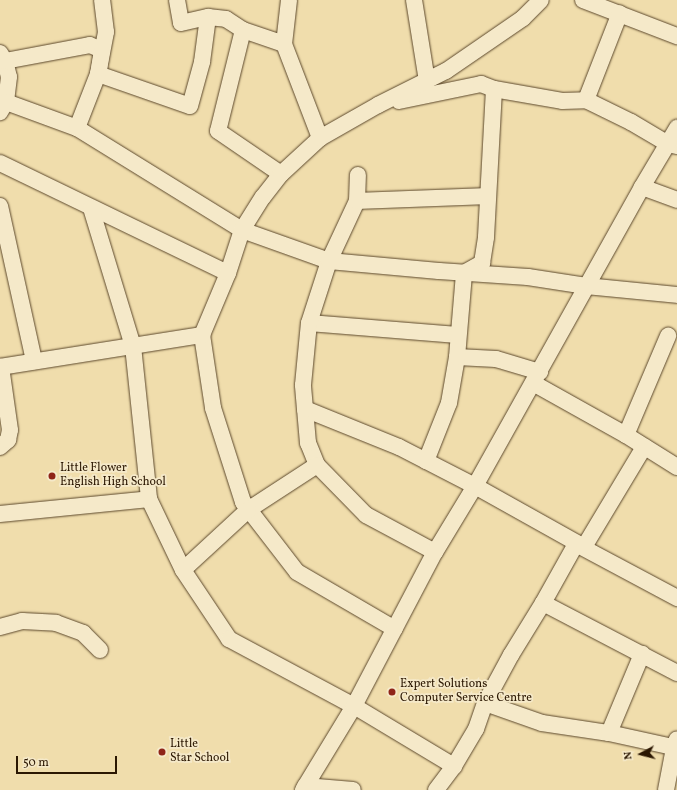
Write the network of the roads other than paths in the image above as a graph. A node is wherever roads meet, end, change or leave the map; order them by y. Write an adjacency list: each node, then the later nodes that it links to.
1 (102, 0): 13 (street)
2 (177, 0): 8 (street)
3 (289, 0): 11 (street)
4 (414, 0): 14 (street)
5 (541, 0): 14 (street)
6 (583, 0): 7 (street)
7 (620, 14): 10 (street); 16 (street)
8 (208, 17): 9 (street); 13 (street)
9 (243, 30): 11 (street); 24 (street)
10 (677, 36)
11 (284, 44): 21 (street)
12 (3, 57): 13 (street); 18 (street)
13 (98, 74): 19 (street)
14 (427, 81): 17 (street)
15 (494, 89): 16 (street); 17 (street); 27 (street)
16 (586, 100): 22 (street)
17 (378, 105): 21 (street)
18 (3, 107): 19 (street)
19 (77, 128): 32 (street)
20 (677, 128): 22 (street)
21 (320, 138): 24 (street)
22 (673, 145): 26 (street)
23 (0, 162): 31 (street)
24 (281, 174): 32 (street)
25 (358, 175): 28 (street)
26 (642, 187): 29 (street); 36 (street)
27 (488, 196): 28 (street); 35 (street)
28 (357, 200): 33 (street)
29 (677, 200)
30 (0, 206): 44 (street)
31 (91, 208): 34 (street); 42 (street)
32 (242, 230): 33 (street); 34 (street)
33 (329, 261): 35 (street); 38 (street)
34 (228, 273): 39 (street)
35 (464, 273): 36 (street); 40 (street)
36 (586, 286): 37 (street); 46 (street)
37 (677, 295)
38 (309, 323): 40 (street); 47 (street)
39 (202, 335): 42 (street); 56 (street)
40 (458, 335): 43 (street)
41 (668, 336): 48 (street)
42 (134, 346): 44 (street); 55 (street)
43 (457, 357): 46 (street); 51 (street)
44 (34, 361): 45 (street)
45 (0, 367): 49 (street)
46 (536, 377): 48 (street); 54 (street)
47 (305, 409): 51 (street); 52 (street)
48 (626, 435): 50 (street)
49 (0, 447)
50 (644, 447): 53 (street); 58 (street)
51 (426, 461): 54 (street)
52 (317, 465): 56 (street); 59 (street)
53 (677, 465)
54 (475, 486): 58 (street); 59 (street)
55 (149, 499): 57 (street); 60 (street)
56 (248, 510): 60 (street); 64 (street)
57 (0, 514)
58 (580, 546): 61 (street); 62 (street)
59 (434, 552): 64 (street)
60 (183, 570): 69 (street)
61 (677, 598)
62 (543, 603): 66 (street); 68 (street)
63 (0, 627): 65 (street)
64 (396, 629): 69 (street)
65 (100, 650)
66 (642, 654): 67 (street); 70 (street)
67 (677, 673)
68 (485, 703): 70 (street); 72 (street)
69 (354, 706): 72 (street); 73 (street)
70 (609, 733): 71 (street)
71 (676, 745): 76 (street)
72 (454, 766): 75 (street)
73 (304, 788): 74 (street)
74 (353, 790)
75 (436, 790)
76 (666, 790)

